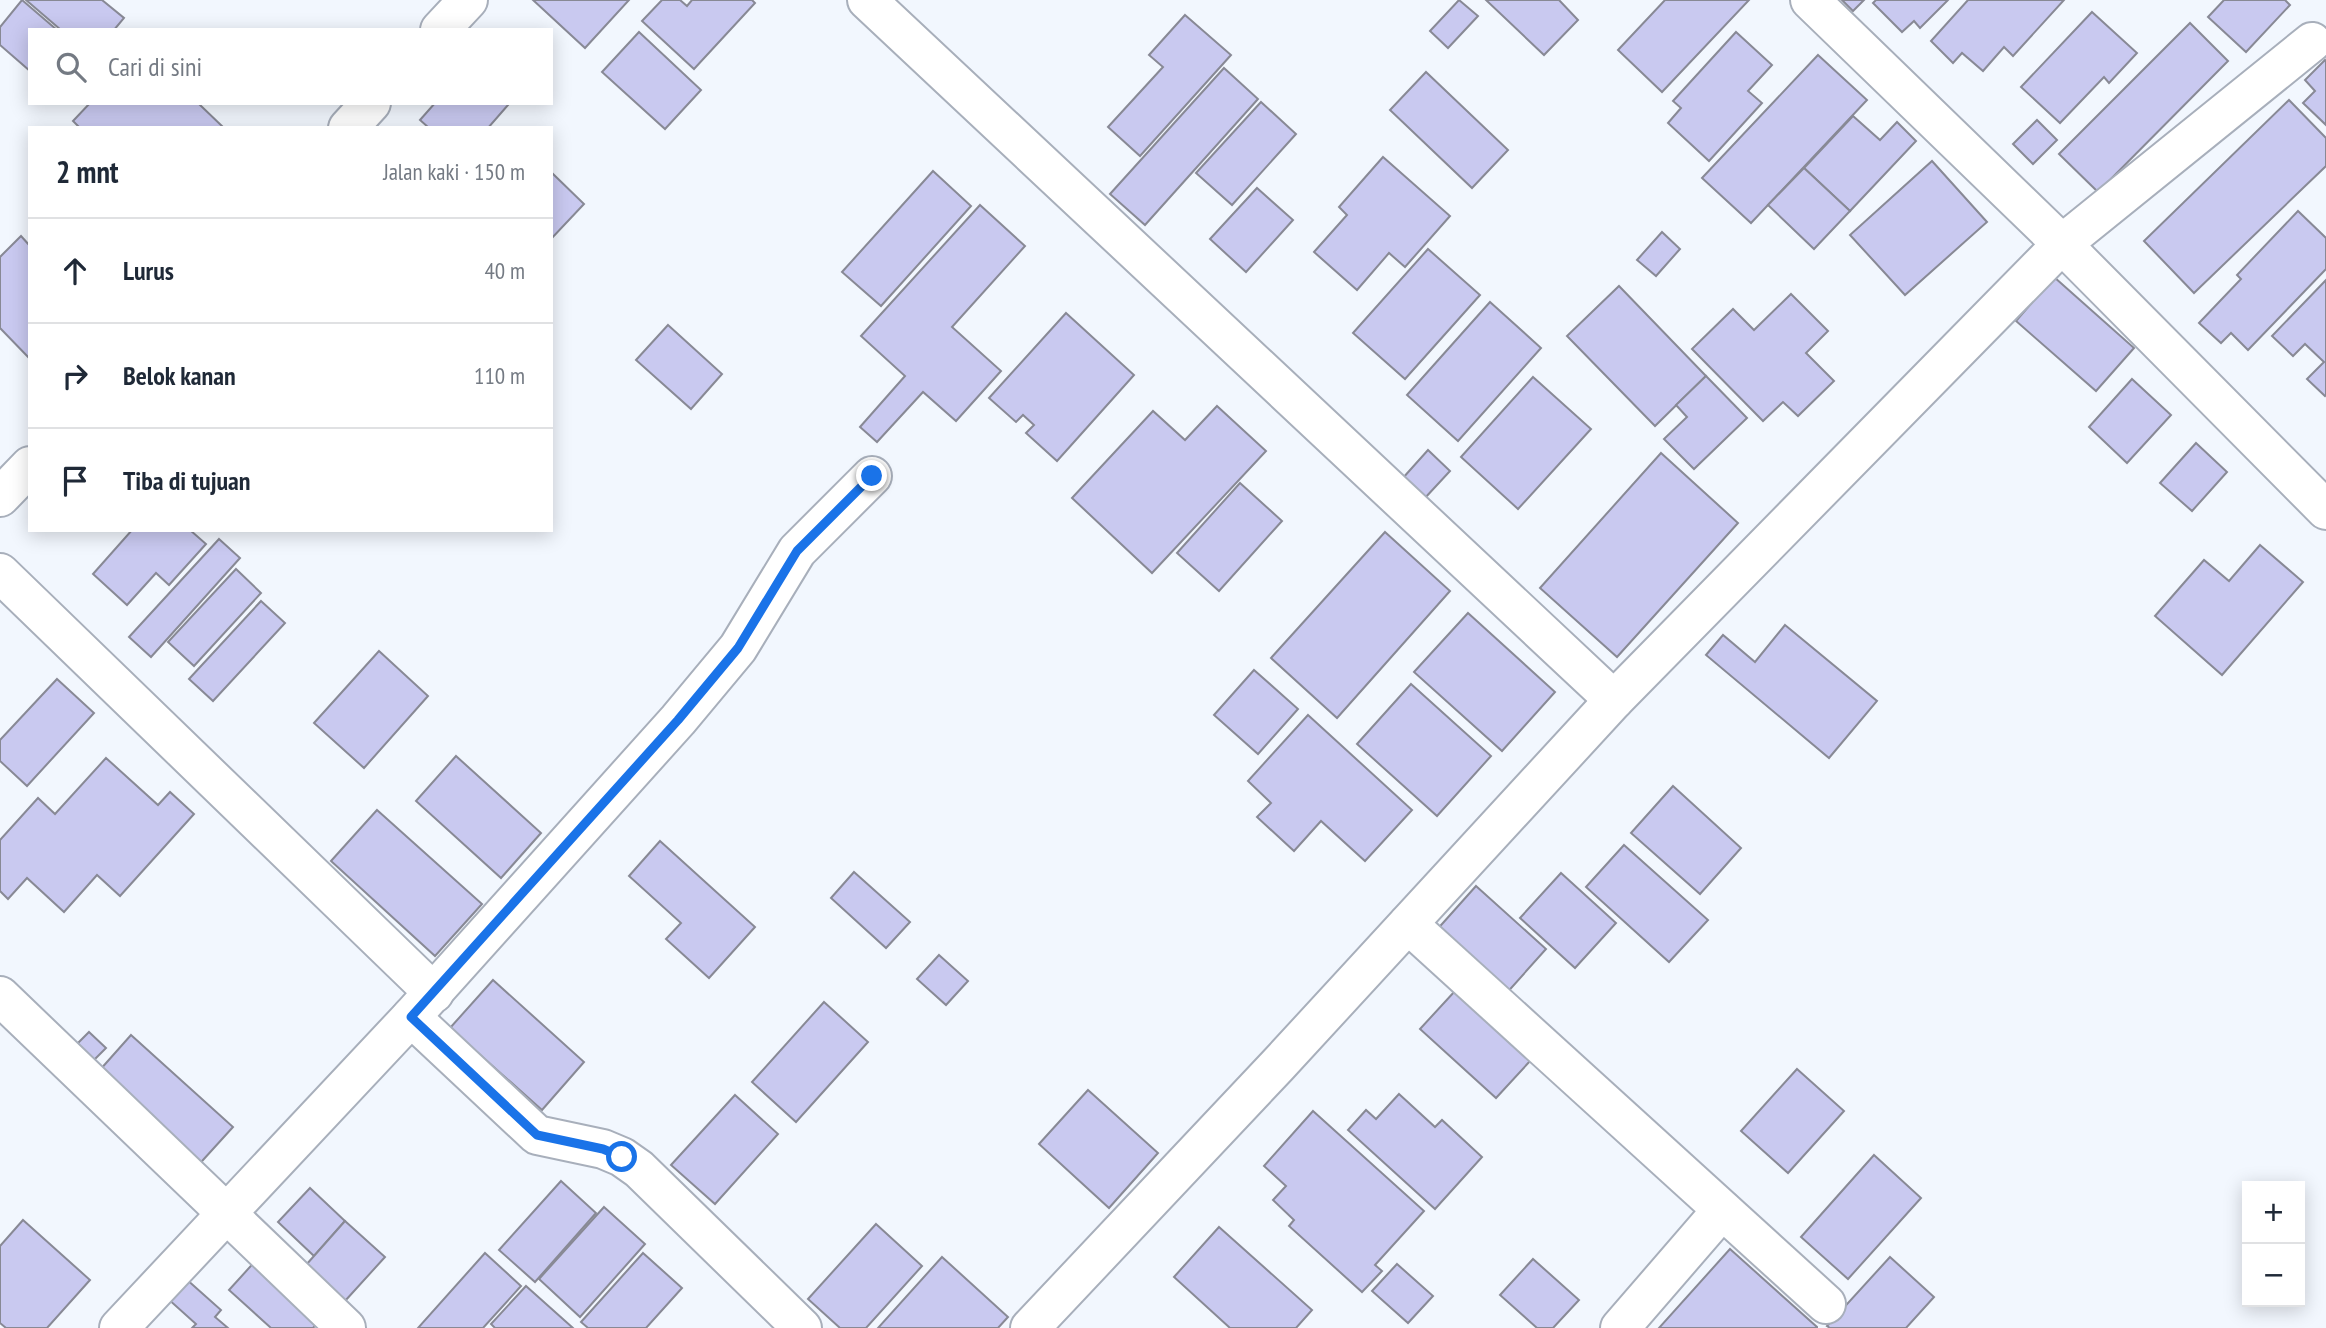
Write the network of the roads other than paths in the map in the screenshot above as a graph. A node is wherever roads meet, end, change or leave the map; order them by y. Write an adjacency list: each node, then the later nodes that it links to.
1 (468, 0): 4 (street)
2 (867, 0): 14 (street)
3 (1810, 0): 8 (street)
4 (442, 28)
5 (2312, 42): 8 (street)
6 (369, 105): 7 (street)
7 (350, 126)
8 (2062, 244): 12 (street); 14 (street)
9 (28, 468): 11 (street)
10 (872, 476): 17 (street)
11 (0, 497)
12 (2326, 510)
13 (0, 573): 17 (street)
14 (1614, 700): 15 (street)
15 (1408, 924): 18 (street); 24 (street)
16 (0, 996): 19 (street)
17 (423, 1005): 19 (street); 23 (street)
18 (1722, 1210): 20 (street); 25 (street)
19 (224, 1213): 21 (street); 22 (street)
20 (1826, 1304)
21 (118, 1328)
22 (346, 1328)
23 (802, 1328)
24 (1030, 1328)
25 (1620, 1328)

